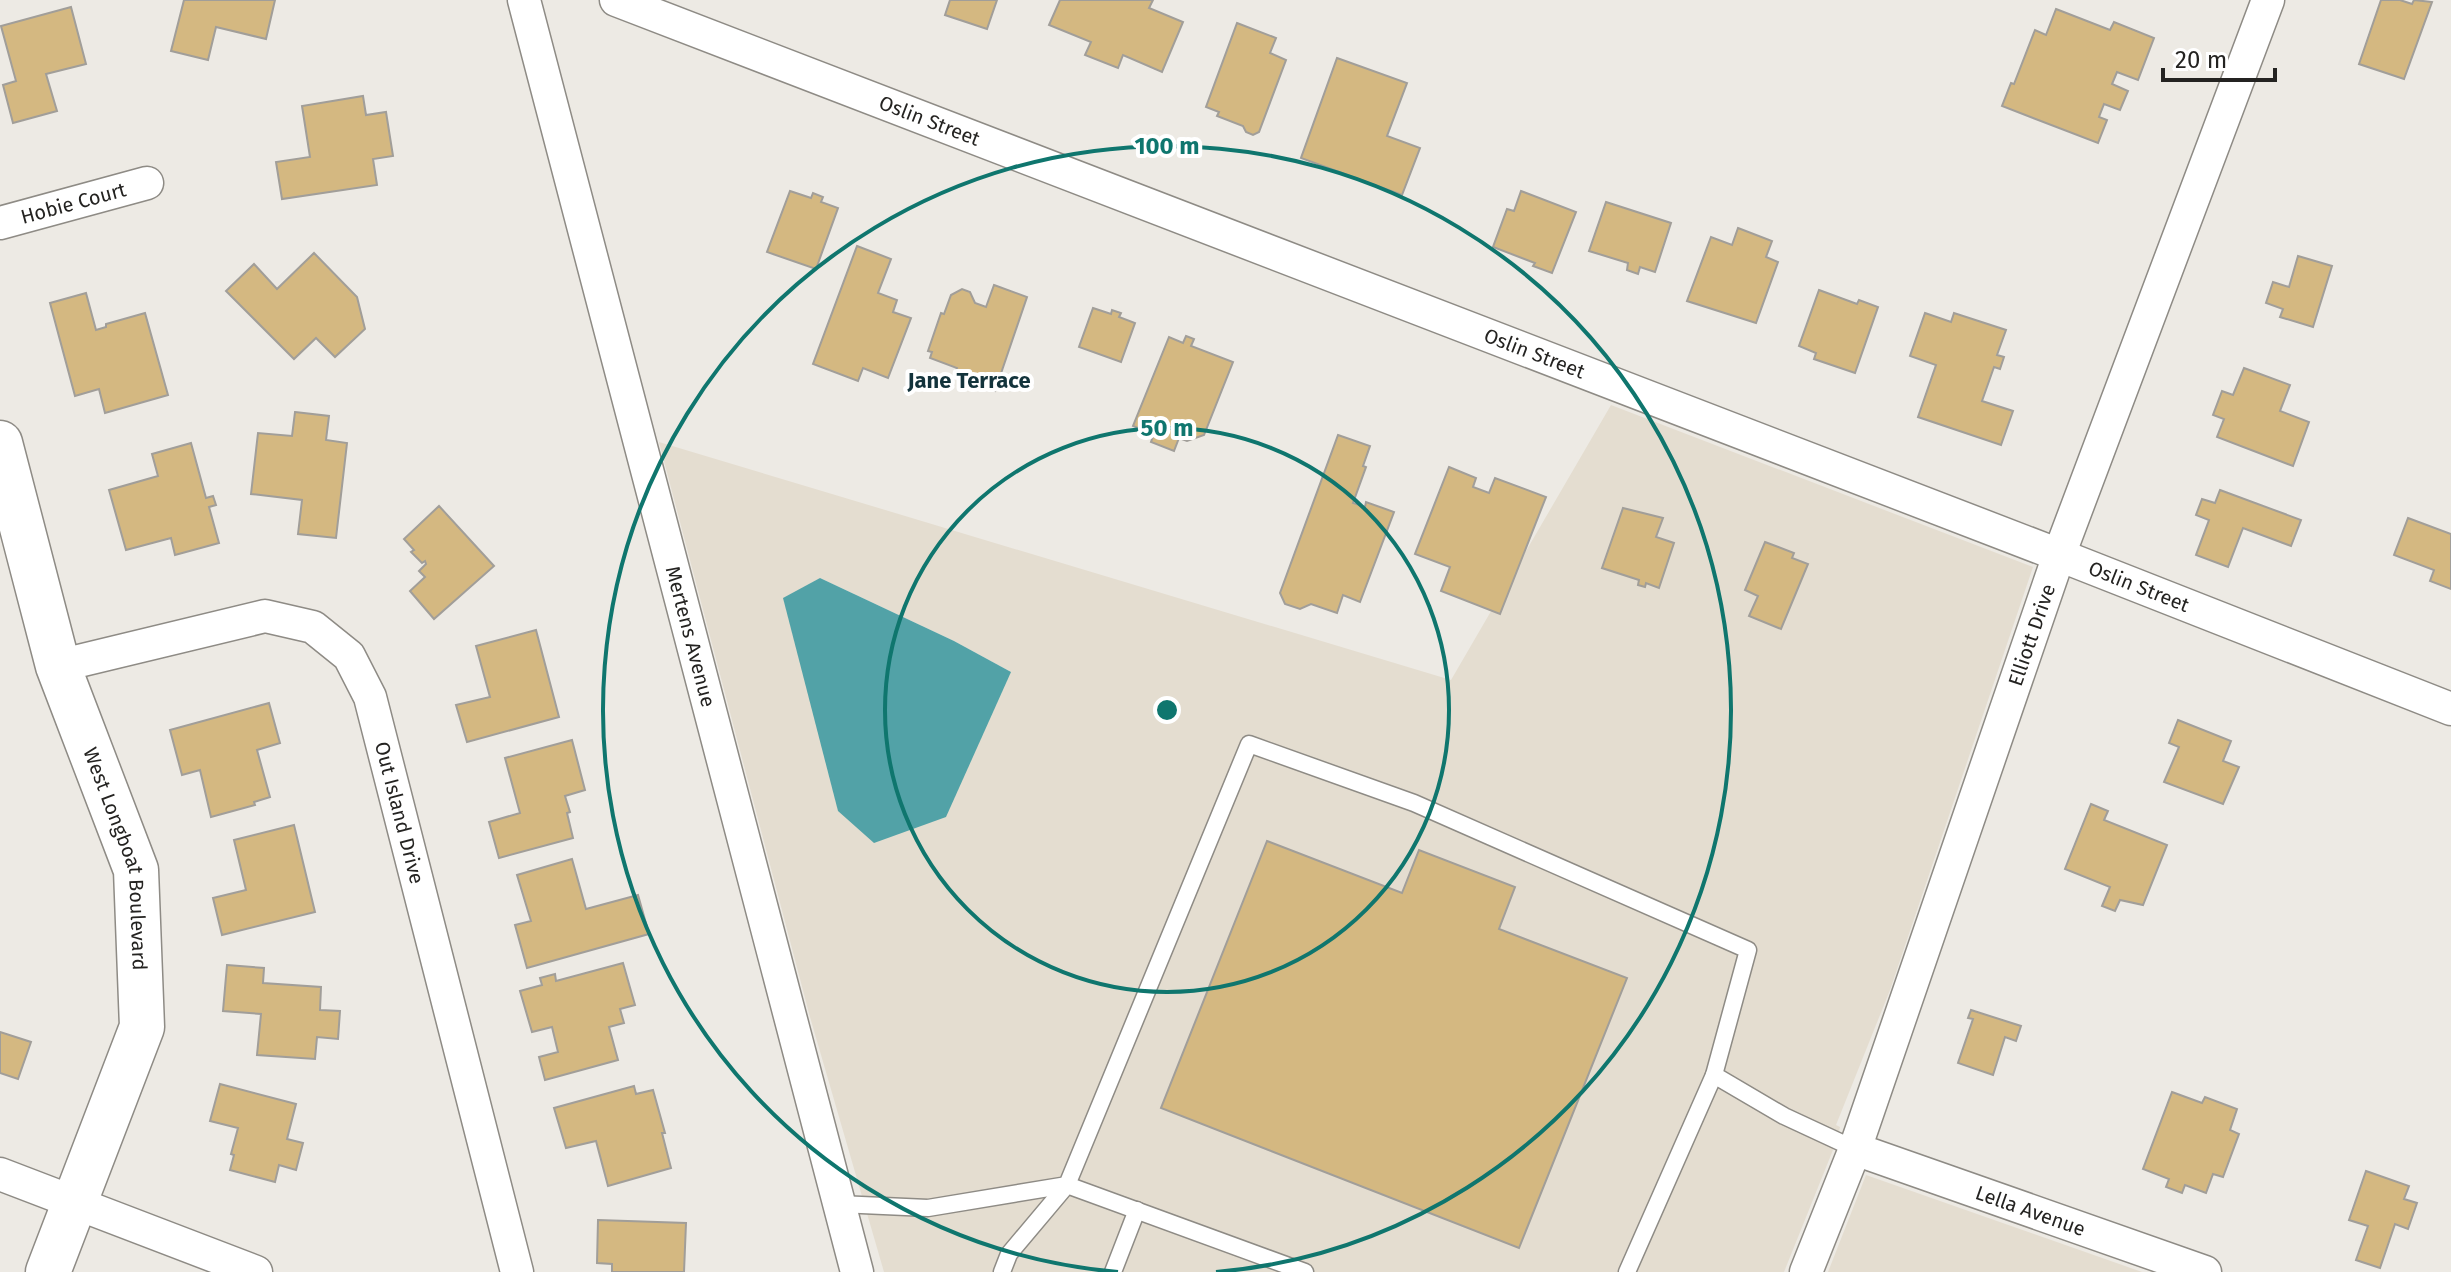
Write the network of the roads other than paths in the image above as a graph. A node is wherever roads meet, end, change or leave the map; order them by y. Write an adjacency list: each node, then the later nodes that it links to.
1 (524, 0): 15 (street, Mertens Avenue)
2 (616, 0): 7 (street, Oslin Street)
3 (2268, 0): 7 (street, Elliott Drive)
4 (147, 183): 5 (street, Hobie Court)
5 (0, 223)
6 (0, 443): 8 (street, West Longboat Boulevard)
7 (2059, 555): 9 (street, Oslin Street); 11 (street, Elliott Drive)
8 (58, 666): 14 (street, West Longboat Boulevard); 19 (street, Out Island Drive)
9 (2451, 709)
10 (1714, 1075): 11 (lane); 13 (lane); 24 (lane)
11 (1855, 1149): 25 (street, Elliott Drive); 26 (street, Lella Avenue)
12 (0, 1174): 14 (street)
13 (1067, 1185): 15 (lane); 16 (lane); 21 (lane)
14 (74, 1202): 17 (street, West Longboat Boulevard); 18 (street)
15 (839, 1204): 20 (street, Mertens Avenue)
16 (1137, 1210): 22 (lane); 23 (lane)
17 (48, 1272)
18 (256, 1272)
19 (517, 1272)
20 (857, 1272)
21 (1002, 1272)
22 (1113, 1272)
23 (1305, 1272)
24 (1627, 1272)
25 (1806, 1272)
26 (2205, 1272)

